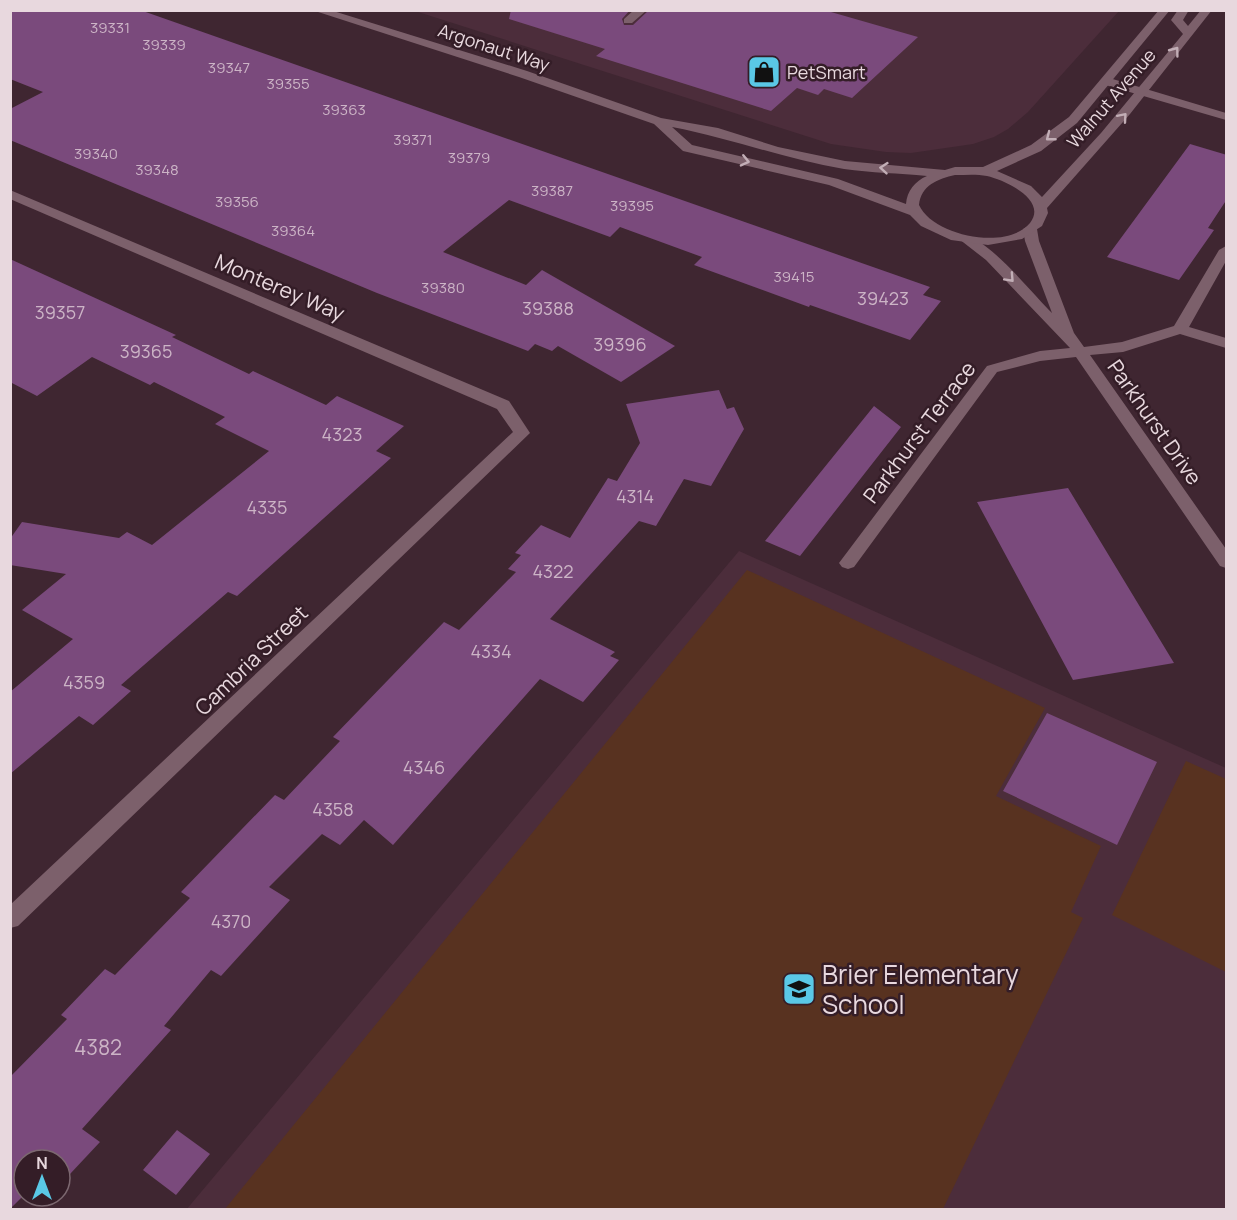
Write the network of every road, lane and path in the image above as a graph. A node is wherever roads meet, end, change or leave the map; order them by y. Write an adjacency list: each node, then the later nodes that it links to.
1 (317, 10): 11 (street, Argonaut Way)
2 (642, 10): 6 (street)
3 (1165, 10): 8 (street, Walnut Avenue)
4 (1184, 10): 7 (street)
5 (1207, 10): 7 (street, Walnut Avenue)
6 (628, 21)
7 (1189, 34): 9 (street, Walnut Avenue, one-way to 7)
8 (1106, 81): 9 (street); 12 (street, Walnut Avenue, one-way to 12)
9 (1144, 92): 10 (street); 15 (street, Walnut Avenue, one-way to 9)
10 (1225, 117)
11 (658, 122): 13 (street, Argonaut Way, one-way to 11); 16 (street, Argonaut Way, one-way to 16)
12 (984, 172): 13 (street, Argonaut Way); 15 (street)
13 (943, 173): 16 (street)
14 (10, 194): 24 (street, Monterey Way)
15 (1040, 207): 17 (street, Walnut Avenue)
16 (915, 212): 18 (street, Argonaut Way)
17 (1030, 229): 18 (street); 21 (street, Parkhurst Drive)
18 (966, 239): 21 (street, Parkhurst Drive, one-way to 21)
19 (1227, 250): 20 (street)
20 (1180, 329): 22 (street); 23 (street, Parkhurst Terrace)
21 (1069, 336): 23 (street, Parkhurst Drive)
22 (1227, 344)
23 (1080, 352): 25 (street, Parkhurst Terrace); 26 (street, Parkhurst Drive)
24 (522, 433): 27 (street, Cambria Street)
25 (848, 562)
26 (1227, 562)
27 (10, 919)

